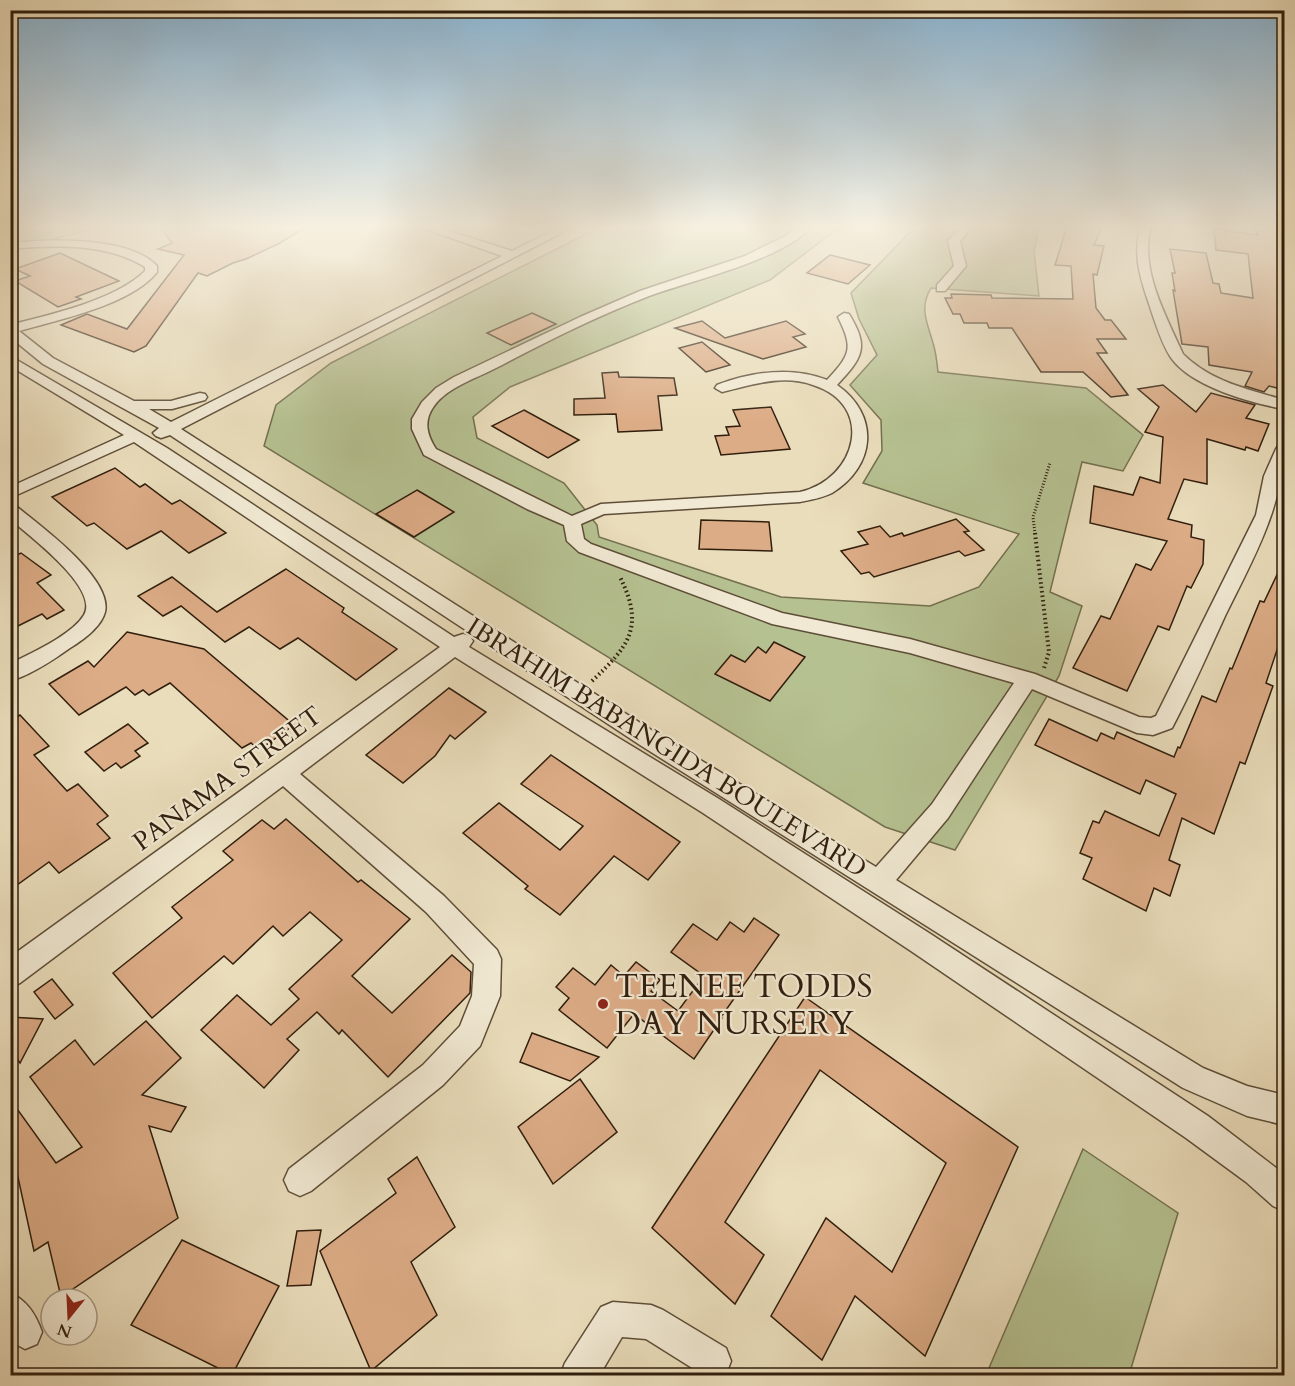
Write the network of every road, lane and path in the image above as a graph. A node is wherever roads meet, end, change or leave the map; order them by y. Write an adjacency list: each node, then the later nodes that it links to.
1 (122, 291): 8 (street)
2 (413, 291): 6 (street)
3 (436, 291): 12 (street)
4 (655, 291): 22 (street)
5 (1151, 291): 14 (street)
6 (384, 305)
7 (844, 317): 10 (street)
8 (10, 329): 13 (street, IBRAHIM BABANGIDA BOULEVARD)
9 (10, 360): 16 (street, IBRAHIM BABANGIDA BOULEVARD)
10 (829, 386): 11 (street); 22 (street)
11 (722, 388)
12 (209, 398): 13 (street); 15 (street); 17 (street)
13 (131, 405): 15 (street, IBRAHIM BABANGIDA BOULEVARD)
14 (1284, 405)
15 (162, 424): 16 (street); 17 (street, IBRAHIM BABANGIDA BOULEVARD)
16 (137, 436): 20 (street); 25 (street, IBRAHIM BABANGIDA BOULEVARD)
17 (197, 446): 24 (street, IBRAHIM BABANGIDA BOULEVARD)
18 (1284, 449): 27 (street)
19 (1050, 463): 27 (path)
20 (10, 493)
21 (10, 510): 26 (street)
22 (572, 522): 23 (street)
23 (609, 557): 27 (street); 28 (path)
24 (478, 631): 25 (street, PANAMA STREET); 28 (street, IBRAHIM BABANGIDA BOULEVARD)
25 (454, 647): 29 (street, PANAMA STREET); 34 (street, IBRAHIM BABANGIDA BOULEVARD)
26 (10, 674)
27 (1028, 680): 30 (street)
28 (578, 694): 30 (street, IBRAHIM BABANGIDA BOULEVARD)
29 (282, 772): 31 (street, PANAMA STREET); 33 (street)
30 (878, 883): 32 (street, IBRAHIM BABANGIDA BOULEVARD)
31 (10, 974)
32 (1284, 1110)
33 (300, 1180)
34 (1284, 1195)
35 (712, 1361): 36 (street)
36 (578, 1376)

